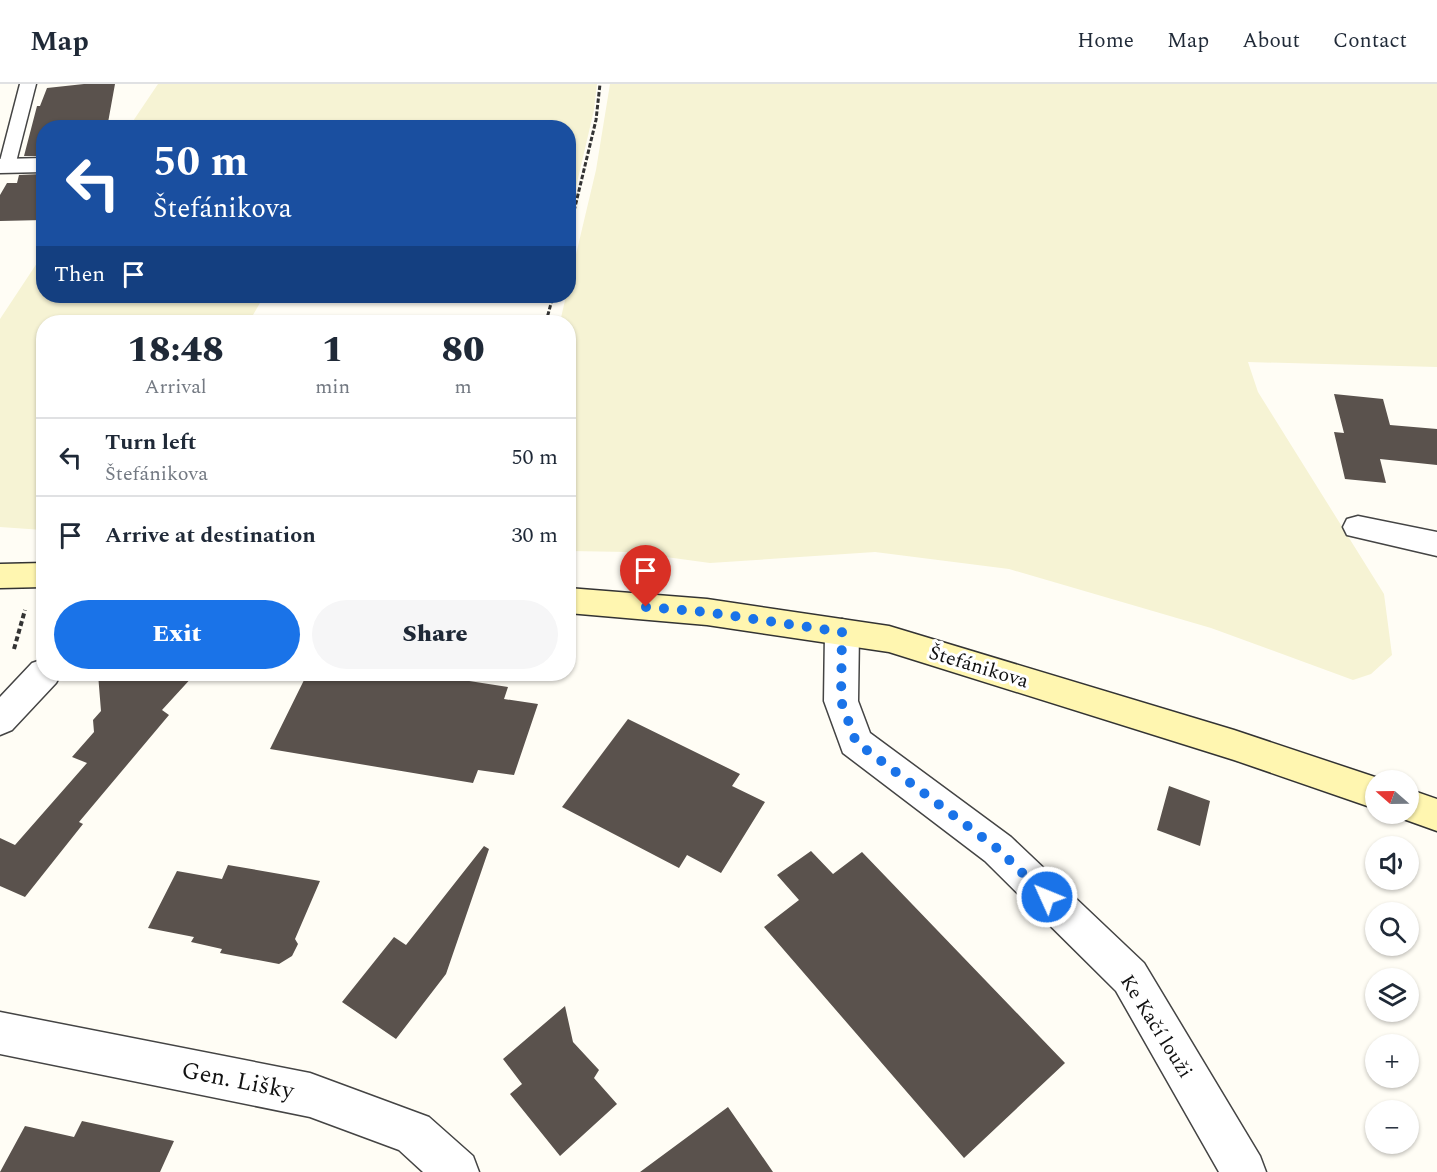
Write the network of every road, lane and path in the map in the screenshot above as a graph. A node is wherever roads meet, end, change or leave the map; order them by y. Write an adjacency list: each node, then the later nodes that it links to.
1 (28, 84): 4 (lane)
2 (600, 84): 5 (path)
3 (36, 165): 4 (street)
4 (3, 166)
5 (576, 203)
6 (1358, 528): 7 (street)
7 (1437, 544)
8 (36, 575): 9 (street)
9 (0, 576)
10 (576, 601): 12 (street, Štefánikova)
11 (17, 608): 13 (path)
12 (842, 632): 16 (street, Štefánikova); 21 (street, Ke Kačí louži)
13 (36, 676)
14 (36, 680): 15 (street)
15 (0, 720)
16 (1365, 790)
17 (1419, 808): 18 (street)
18 (1437, 814)
19 (0, 1032): 20 (street, Gen. Lišky)
20 (457, 1172)
21 (1244, 1172)

